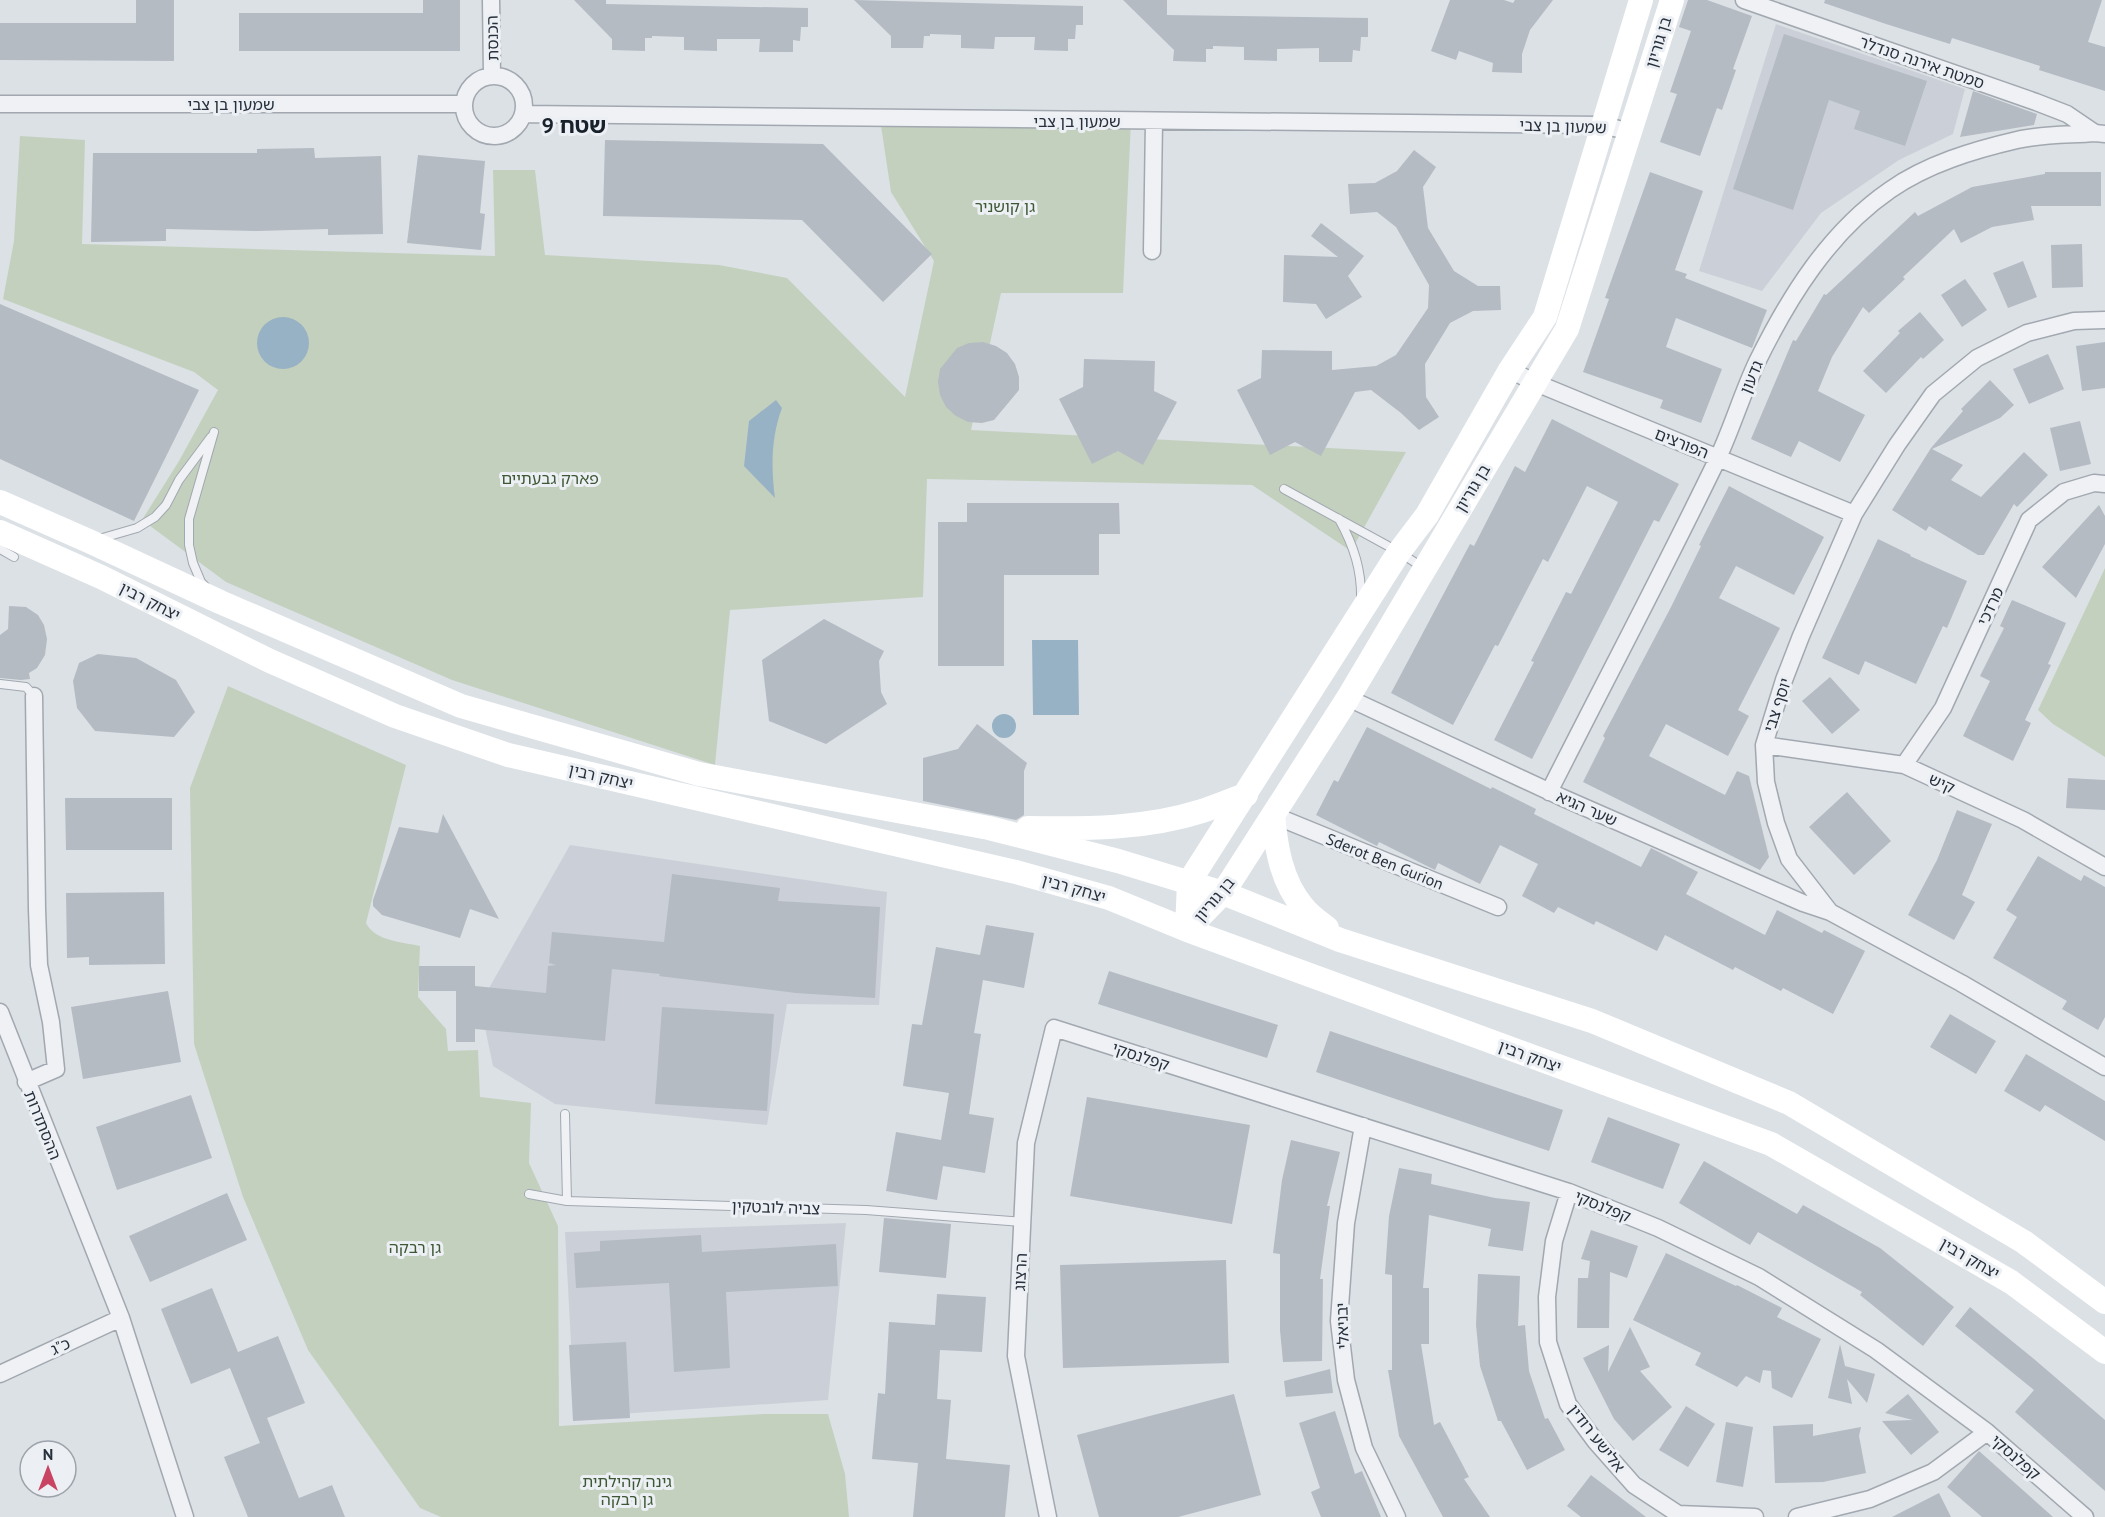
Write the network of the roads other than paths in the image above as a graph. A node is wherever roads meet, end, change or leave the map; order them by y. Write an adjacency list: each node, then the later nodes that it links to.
1 (491, 0): 5 (street, הכנסת)
2 (1641, 0): 10 (main road, בן גוריון)
3 (1672, 0): 11 (main road, בן גוריון)
4 (1744, 0): 12 (street, סמטת אירנה סנדלר)
5 (492, 75): 7 (street); 8 (street)
6 (0, 104): 7 (street, שמעון בן צבי)
7 (463, 104): 8 (street)
8 (523, 114): 9 (street, שמעון בן צבי)
9 (1154, 121): 10 (street, שמעון בן צבי); 13 (street)
10 (1603, 125): 11 (street, שמעון בן צבי); 15 (main road, בן גוריון)
11 (1630, 132): 16 (main road, בן גוריון)
12 (2100, 134): 17 (street, גדעון)
13 (1152, 251)
14 (2105, 320): 21 (street, יוסף צבי)
15 (1510, 370): 16 (street, הפורצים); 26 (main road, בן גוריון)
16 (1536, 383): 17 (street, הפורצים); 28 (main road, בן גוריון)
17 (1718, 458): 21 (street, הפורצים); 36 (street, גדעון)
18 (2105, 484): 35 (street, מרדכי)
19 (1284, 489): 22 (lane)
20 (0, 502): 24 (main road, יצחק רבין)
21 (1854, 514): 34 (street, יוסף צבי)
22 (1339, 519): 26 (lane); 30 (lane)
23 (0, 532): 45 (main road, יצחק רבין)
24 (91, 542): 29 (main road, יצחק רבין); 29 (lane)
25 (0, 549): 27 (lane)
26 (1400, 552): 28 (lane); 30 (main road, בן גוריון)
27 (14, 556)
28 (1424, 568): 33 (main road, בן גוריון)
29 (220, 602): 39 (main road, יצחק רבין)
30 (1360, 614): 37 (main road, בן גוריון)
31 (0, 684): 32 (lane)
32 (34, 696): 50 (street, ההסתדרות)
33 (1348, 698): 36 (street, שער הגיא); 38 (main road, בן גוריון)
34 (1764, 745): 35 (street, קיש); 44 (street, יוסף צבי)
35 (1904, 765): 40 (street, קיש)
36 (1549, 792): 44 (street, שער הגיא)
37 (1246, 795): 39 (main road); 41 (main road, בן גוריון)
38 (1273, 815): 42 (main road, בן גוריון); 43 (street, Sderot Ben Gurion); 46 (main road)
39 (989, 828): 41 (main road, יצחק רבין)
40 (2105, 867)
41 (1189, 882): 42 (main road, יצחק רבין); 45 (main road, בן גוריון)
42 (1223, 893): 45 (main road, בן גוריון); 46 (main road, יצחק רבין)
43 (1498, 907)
44 (1830, 912): 49 (street, יוסף צבי)
45 (1187, 930): 59 (main road, יצחק רבין)
46 (1340, 940): 57 (main road, יצחק רבין)
47 (0, 1012): 50 (street)
48 (1054, 1028): 52 (street, קפלנסקי); 56 (street, הרצוג)
49 (2105, 1067)
50 (26, 1082): 58 (street, ההסתדרות)
51 (566, 1114): 55 (lane)
52 (1364, 1126): 53 (street, קפלנסקי); 64 (street, יבניאלי)
53 (1569, 1192): 61 (street, קפלנסקי); 65 (street, אלישע רודין)
54 (529, 1194): 55 (lane, צביה לובטקין)
55 (567, 1201): 56 (lane, צביה לובטקין)
56 (1023, 1222): 63 (street, הרצוג)
57 (2105, 1302)
58 (121, 1318): 60 (street, כ"ג); 62 (street, ההסתדרות)
59 (2105, 1352)
60 (0, 1374)
61 (1987, 1432): 66 (street); 67 (street, קפלנסקי)
62 (185, 1517)
63 (1048, 1517)
64 (1397, 1517)
65 (1755, 1517)
66 (1797, 1517)
67 (2085, 1517)

